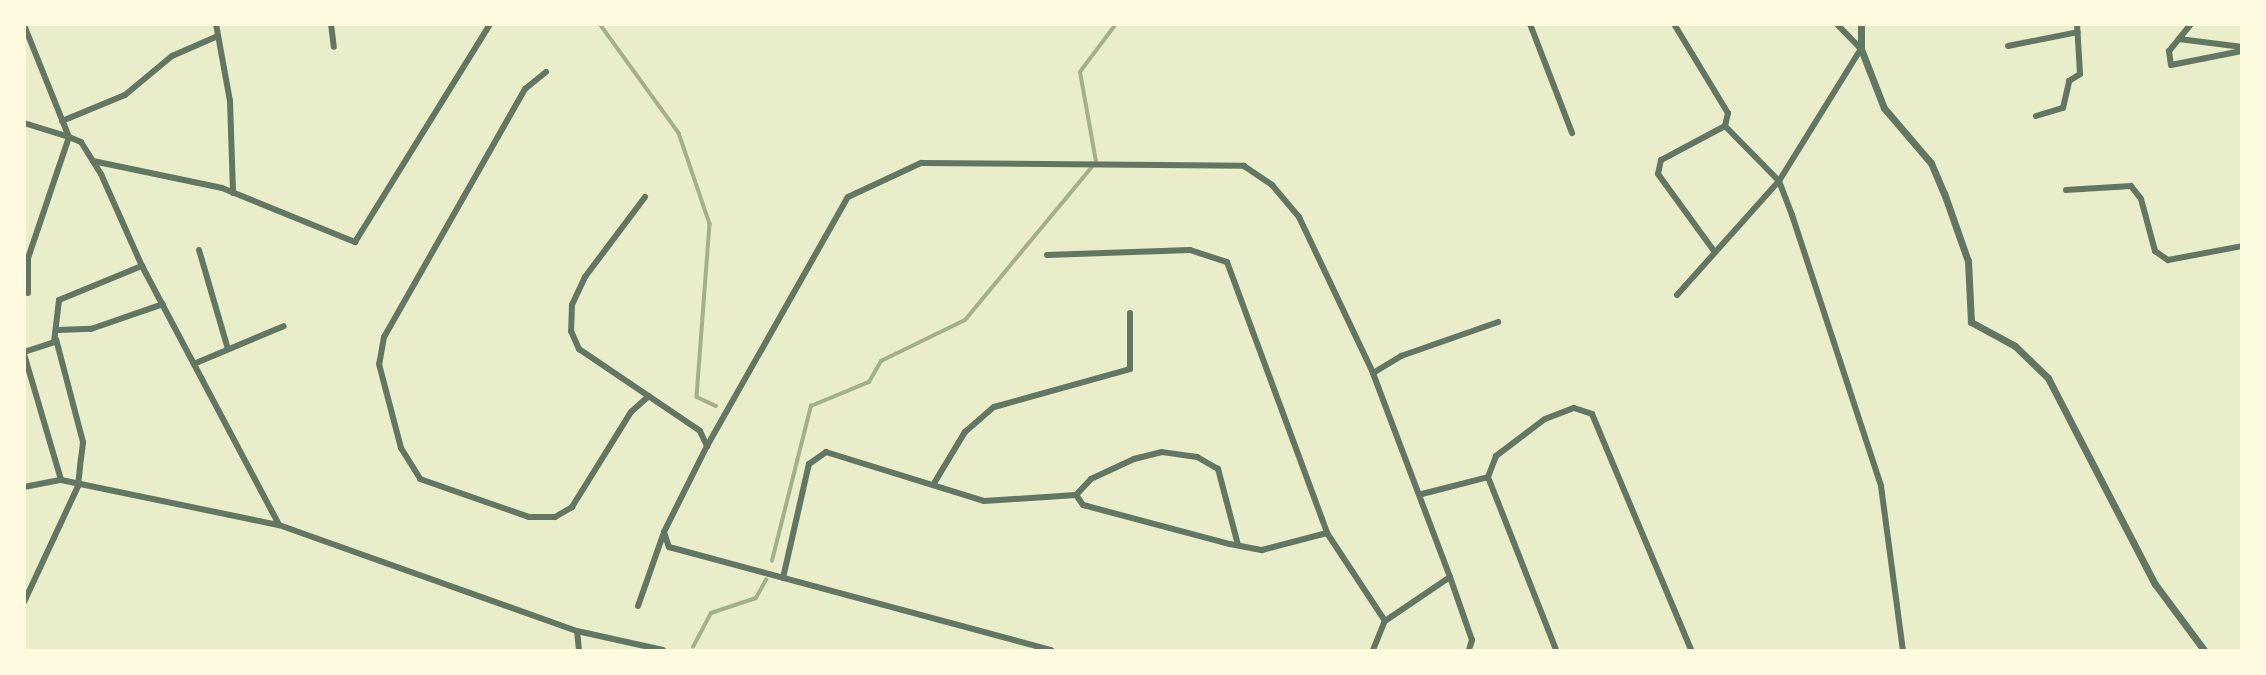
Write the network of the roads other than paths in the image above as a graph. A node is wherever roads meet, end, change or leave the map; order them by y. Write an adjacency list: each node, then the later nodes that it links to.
1 (216, 24): 11 (street)
2 (331, 24): 14 (street)
3 (490, 24): 27 (street)
4 (1530, 24): 22 (street)
5 (1674, 24): 21 (street)
6 (1838, 24): 15 (street)
7 (1861, 24): 15 (street)
8 (2192, 24): 12 (street)
9 (25, 26): 19 (street)
10 (2078, 28): 13 (street); 18 (street)
11 (218, 36): 19 (street); 27 (street)
12 (2179, 39): 16 (street); 16 (street)
13 (2008, 46)
14 (334, 47)
15 (1861, 49): 25 (street); 73 (street)
16 (2242, 49)
17 (546, 72): 46 (street)
18 (2036, 116)
19 (62, 121): 23 (street)
20 (24, 123): 23 (street)
21 (1725, 126): 25 (street); 31 (street)
22 (1572, 133)
23 (69, 137): 24 (street); 34 (street)
24 (93, 161): 27 (street); 33 (street)
25 (1779, 181): 31 (street); 72 (street)
26 (2066, 190): 29 (street)
27 (233, 193)
28 (645, 197): 46 (street)
29 (2242, 246)
30 (199, 250): 42 (street)
31 (1714, 251): 35 (street)
32 (1047, 255): 57 (street)
33 (142, 266): 36 (street); 40 (street)
34 (27, 293)
35 (1677, 295)
36 (163, 304): 40 (street); 44 (street)
37 (1130, 313): 50 (street)
38 (1498, 322): 45 (street)
39 (284, 326): 42 (street)
40 (58, 330): 41 (street)
41 (56, 339): 43 (street); 51 (street)
42 (228, 349): 44 (street)
43 (24, 353): 49 (street)
44 (196, 363): 55 (street)
45 (1373, 373): 47 (street); 53 (street)
46 (649, 396): 47 (street)
47 (706, 446): 56 (street)
48 (1488, 477): 53 (street); 70 (street); 71 (street)
49 (61, 480): 51 (street); 52 (street)
50 (933, 485): 54 (street); 60 (street)
51 (78, 486): 55 (street); 61 (street)
52 (24, 487)
53 (1422, 494): 59 (street)
54 (1076, 495): 58 (street); 58 (street)
55 (279, 525): 64 (street)
56 (664, 532): 60 (street); 62 (street)
57 (1327, 533): 58 (street); 63 (street)
58 (1238, 545)
59 (1450, 577): 63 (street); 69 (street)
60 (783, 578): 67 (street)
61 (24, 602)
62 (638, 606)
63 (1385, 621): 68 (street)
64 (578, 631): 65 (street); 66 (street)
65 (579, 650)
66 (663, 650)
67 (1051, 650)
68 (1373, 650)
69 (1469, 650)
70 (1556, 650)
71 (1691, 650)
72 (1903, 650)
73 (2204, 650)

